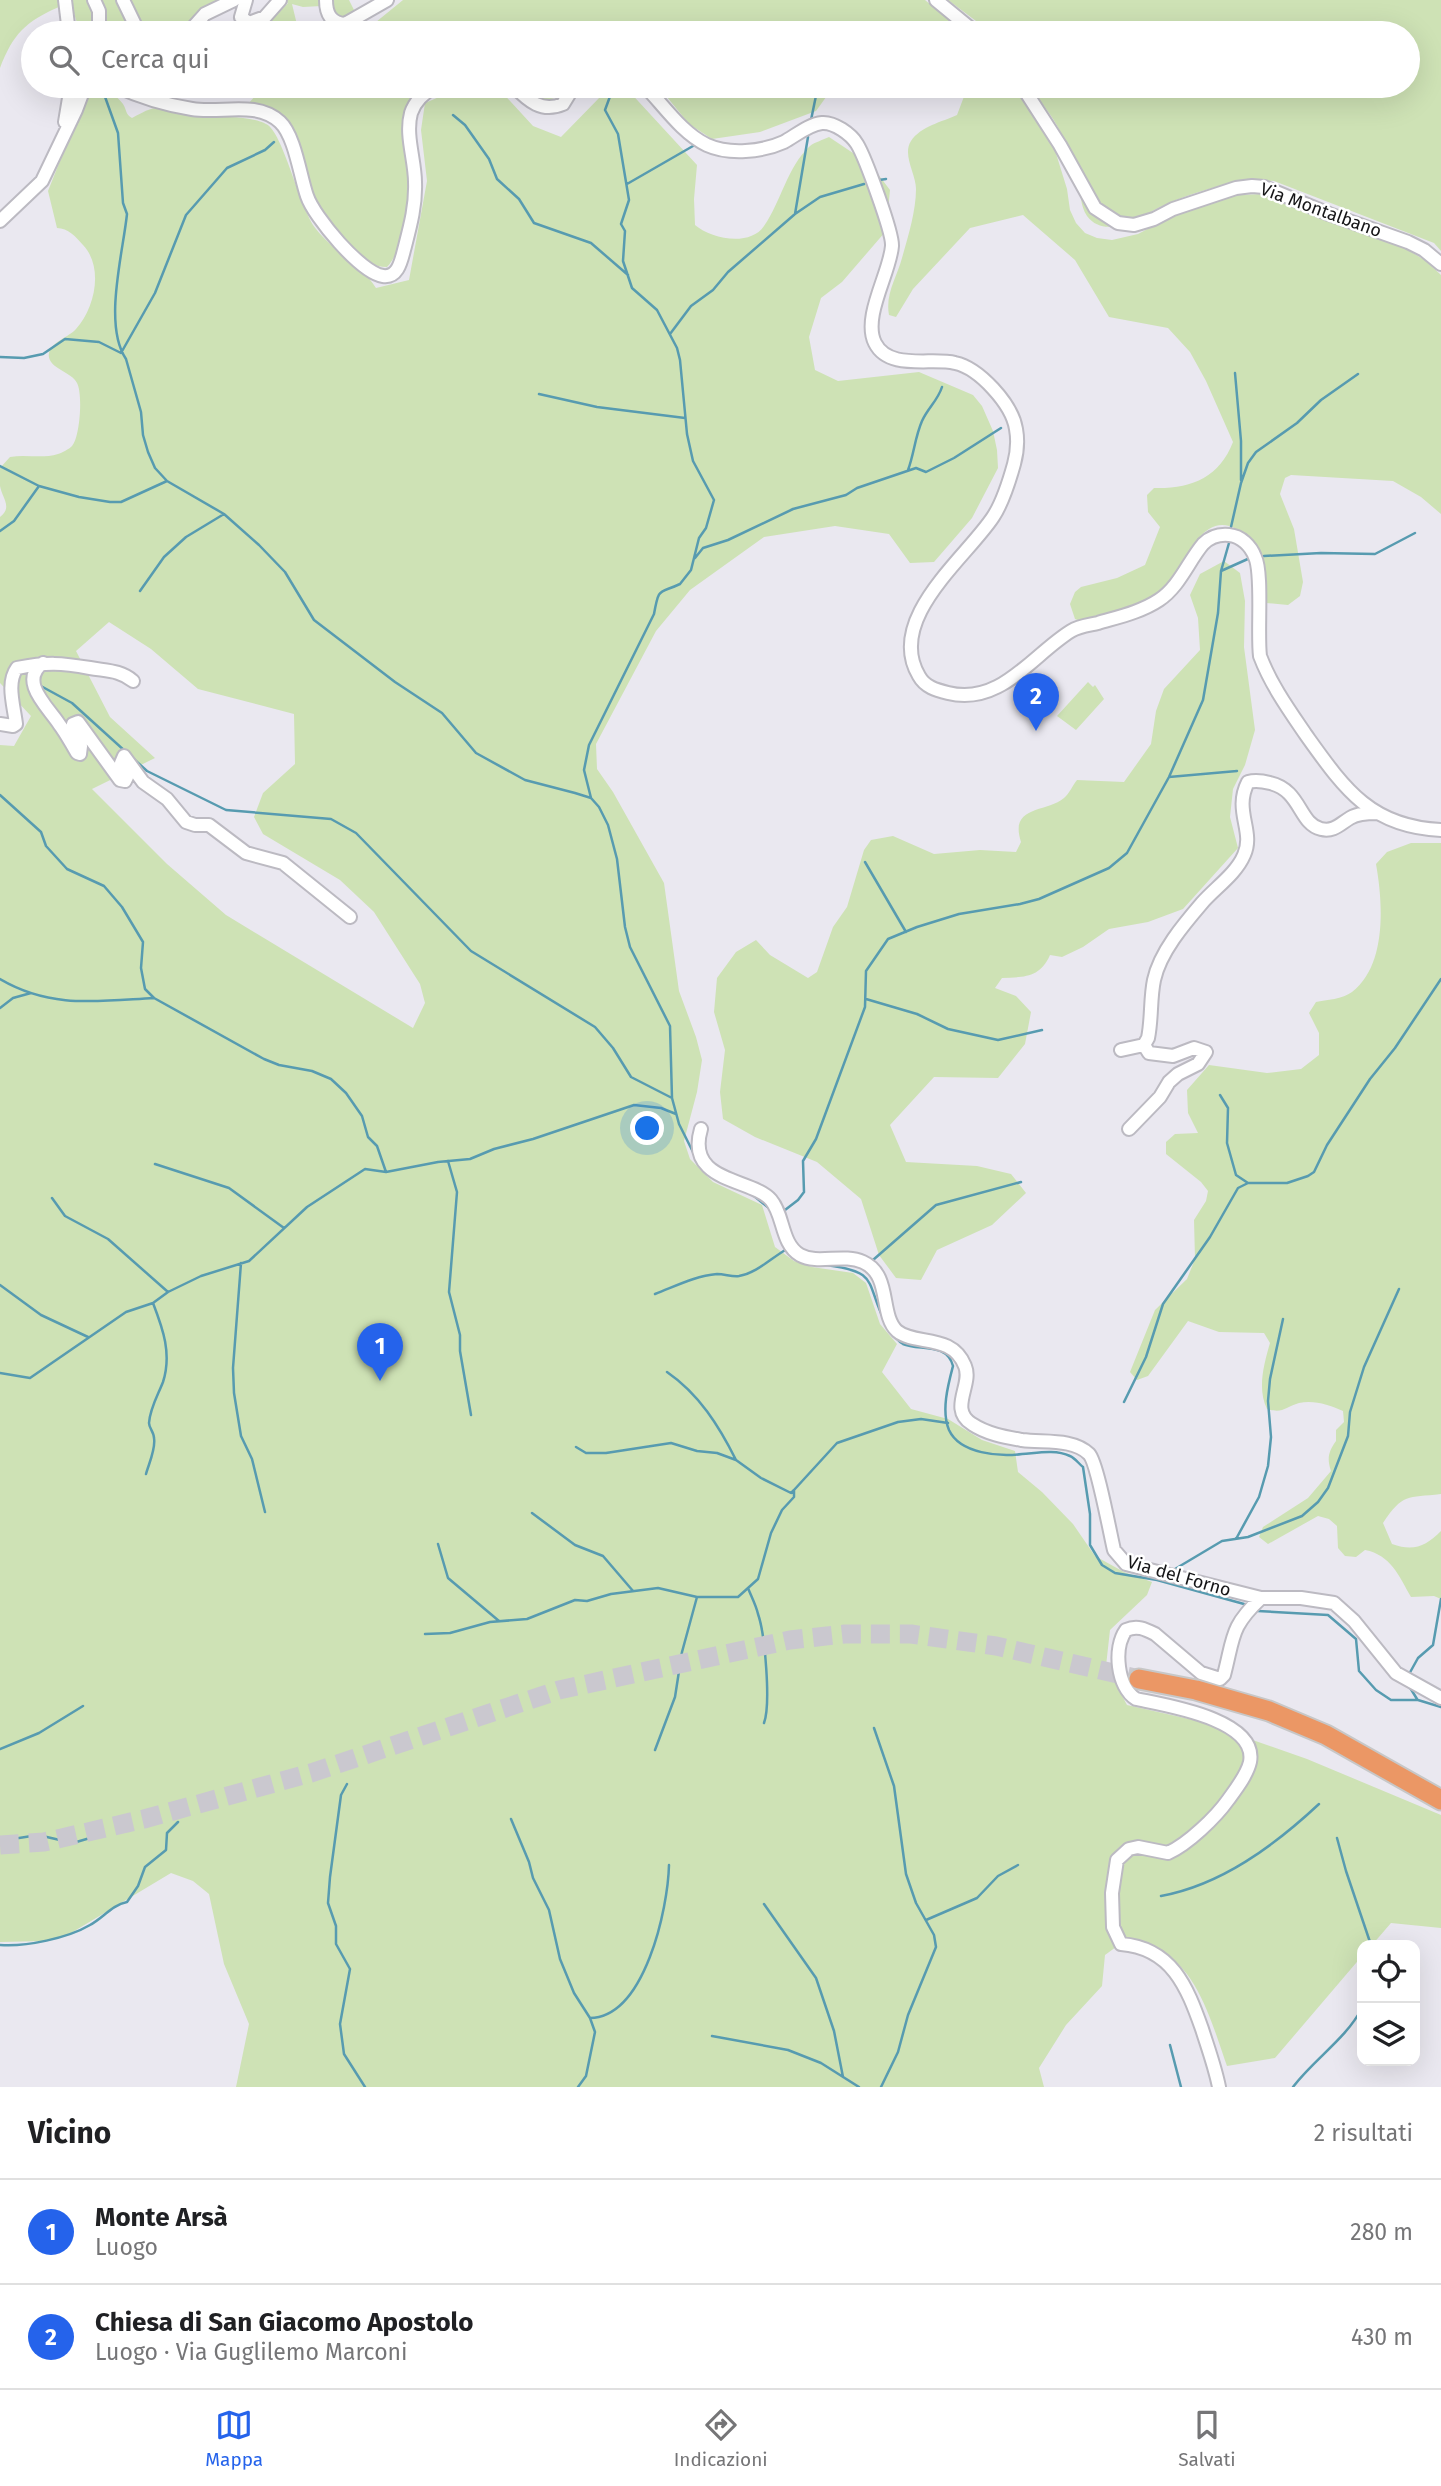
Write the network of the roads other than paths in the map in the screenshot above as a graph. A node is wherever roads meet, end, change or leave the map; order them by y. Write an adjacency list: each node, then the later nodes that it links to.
1 (65, 0): 10 (street)
2 (94, 0): 11 (street)
3 (123, 0): 12 (street)
4 (234, 0): 13 (street)
5 (246, 0): 14 (street)
6 (280, 0): 15 (street)
7 (326, 0): 16 (street)
8 (387, 0): 17 (street)
9 (936, 0): 18 (street)
10 (68, 21)
11 (99, 21)
12 (133, 21)
13 (199, 21)
14 (246, 21)
15 (254, 21)
16 (336, 21)
17 (351, 21)
18 (961, 21)
19 (69, 98): 27 (street)
20 (80, 98): 27 (street)
21 (149, 98): 22 (street)
22 (421, 98)
23 (526, 98): 24 (street)
24 (567, 98)
25 (656, 98): 33 (street)
26 (1030, 98): 29 (street, Via Montalbano)
27 (62, 140): 28 (street)
28 (0, 221)
29 (1441, 264)
30 (43, 663): 31 (street); 32 (street); 35 (street)
31 (133, 681)
32 (0, 724)
33 (1380, 813): 34 (street); 36 (street)
34 (1441, 830)
35 (350, 917)
36 (1144, 1045): 37 (street); 39 (street)
37 (1121, 1050)
38 (701, 1129): 40 (street, Via del Forno)
39 (1129, 1129)
40 (1261, 1598): 42 (street, Via del Forno); 44 (street, Via del Forno)
41 (1139, 1679): 43 (highway)
42 (1441, 1698)
43 (1441, 1800)
44 (1219, 2087)

